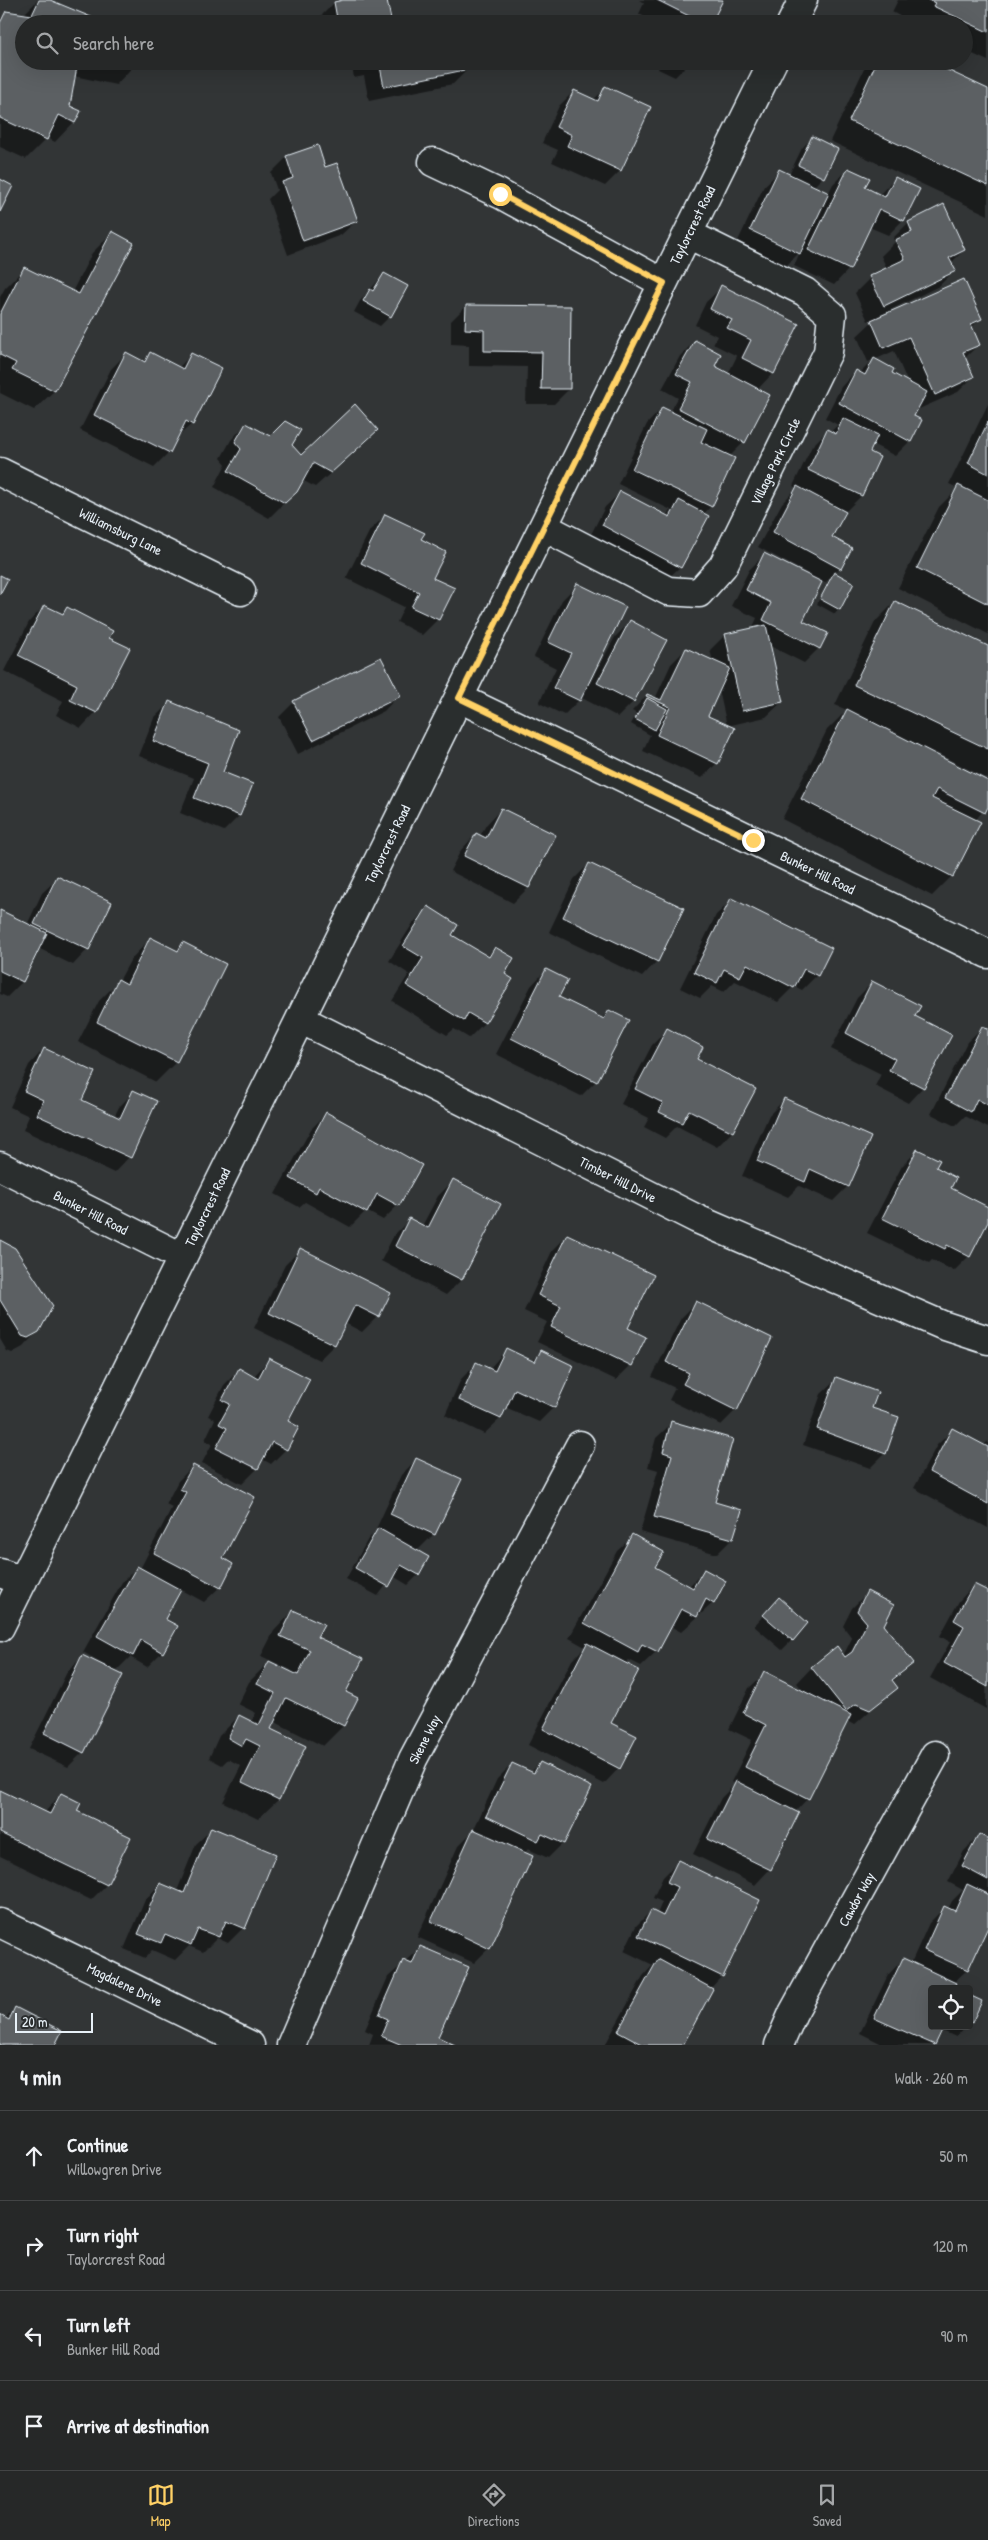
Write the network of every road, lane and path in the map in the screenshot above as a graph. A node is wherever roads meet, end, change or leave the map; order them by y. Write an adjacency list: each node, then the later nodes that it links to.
1 (803, 0): 2 (street)
2 (796, 15)
3 (769, 70): 5 (street, Taylorcrest Road)
4 (433, 162): 6 (street)
5 (688, 234): 6 (street, Taylorcrest Road); 8 (street, Village Park Circle)
6 (664, 283): 8 (street, Taylorcrest Road)
7 (0, 472): 9 (street, Williamsburg Lane)
8 (544, 528): 10 (street, Taylorcrest Road)
9 (241, 591)
10 (459, 698): 11 (street, Bunker Hill Road); 12 (street, Taylorcrest Road)
11 (988, 954)
12 (300, 1019): 14 (street, Taylorcrest Road); 15 (street, Timber Hill Drive)
13 (0, 1166): 14 (street, Bunker Hill Road)
14 (182, 1257): 17 (street, Taylorcrest Road)
15 (988, 1340)
16 (580, 1445): 22 (street, Skene Way)
17 (11, 1577): 18 (street, Taylorcrest Road)
18 (0, 1627)
19 (935, 1755): 23 (street, Cawdor Way)
20 (0, 1923): 21 (street, Magdalene Drive)
21 (250, 2045)
22 (291, 2045)
23 (780, 2045)

